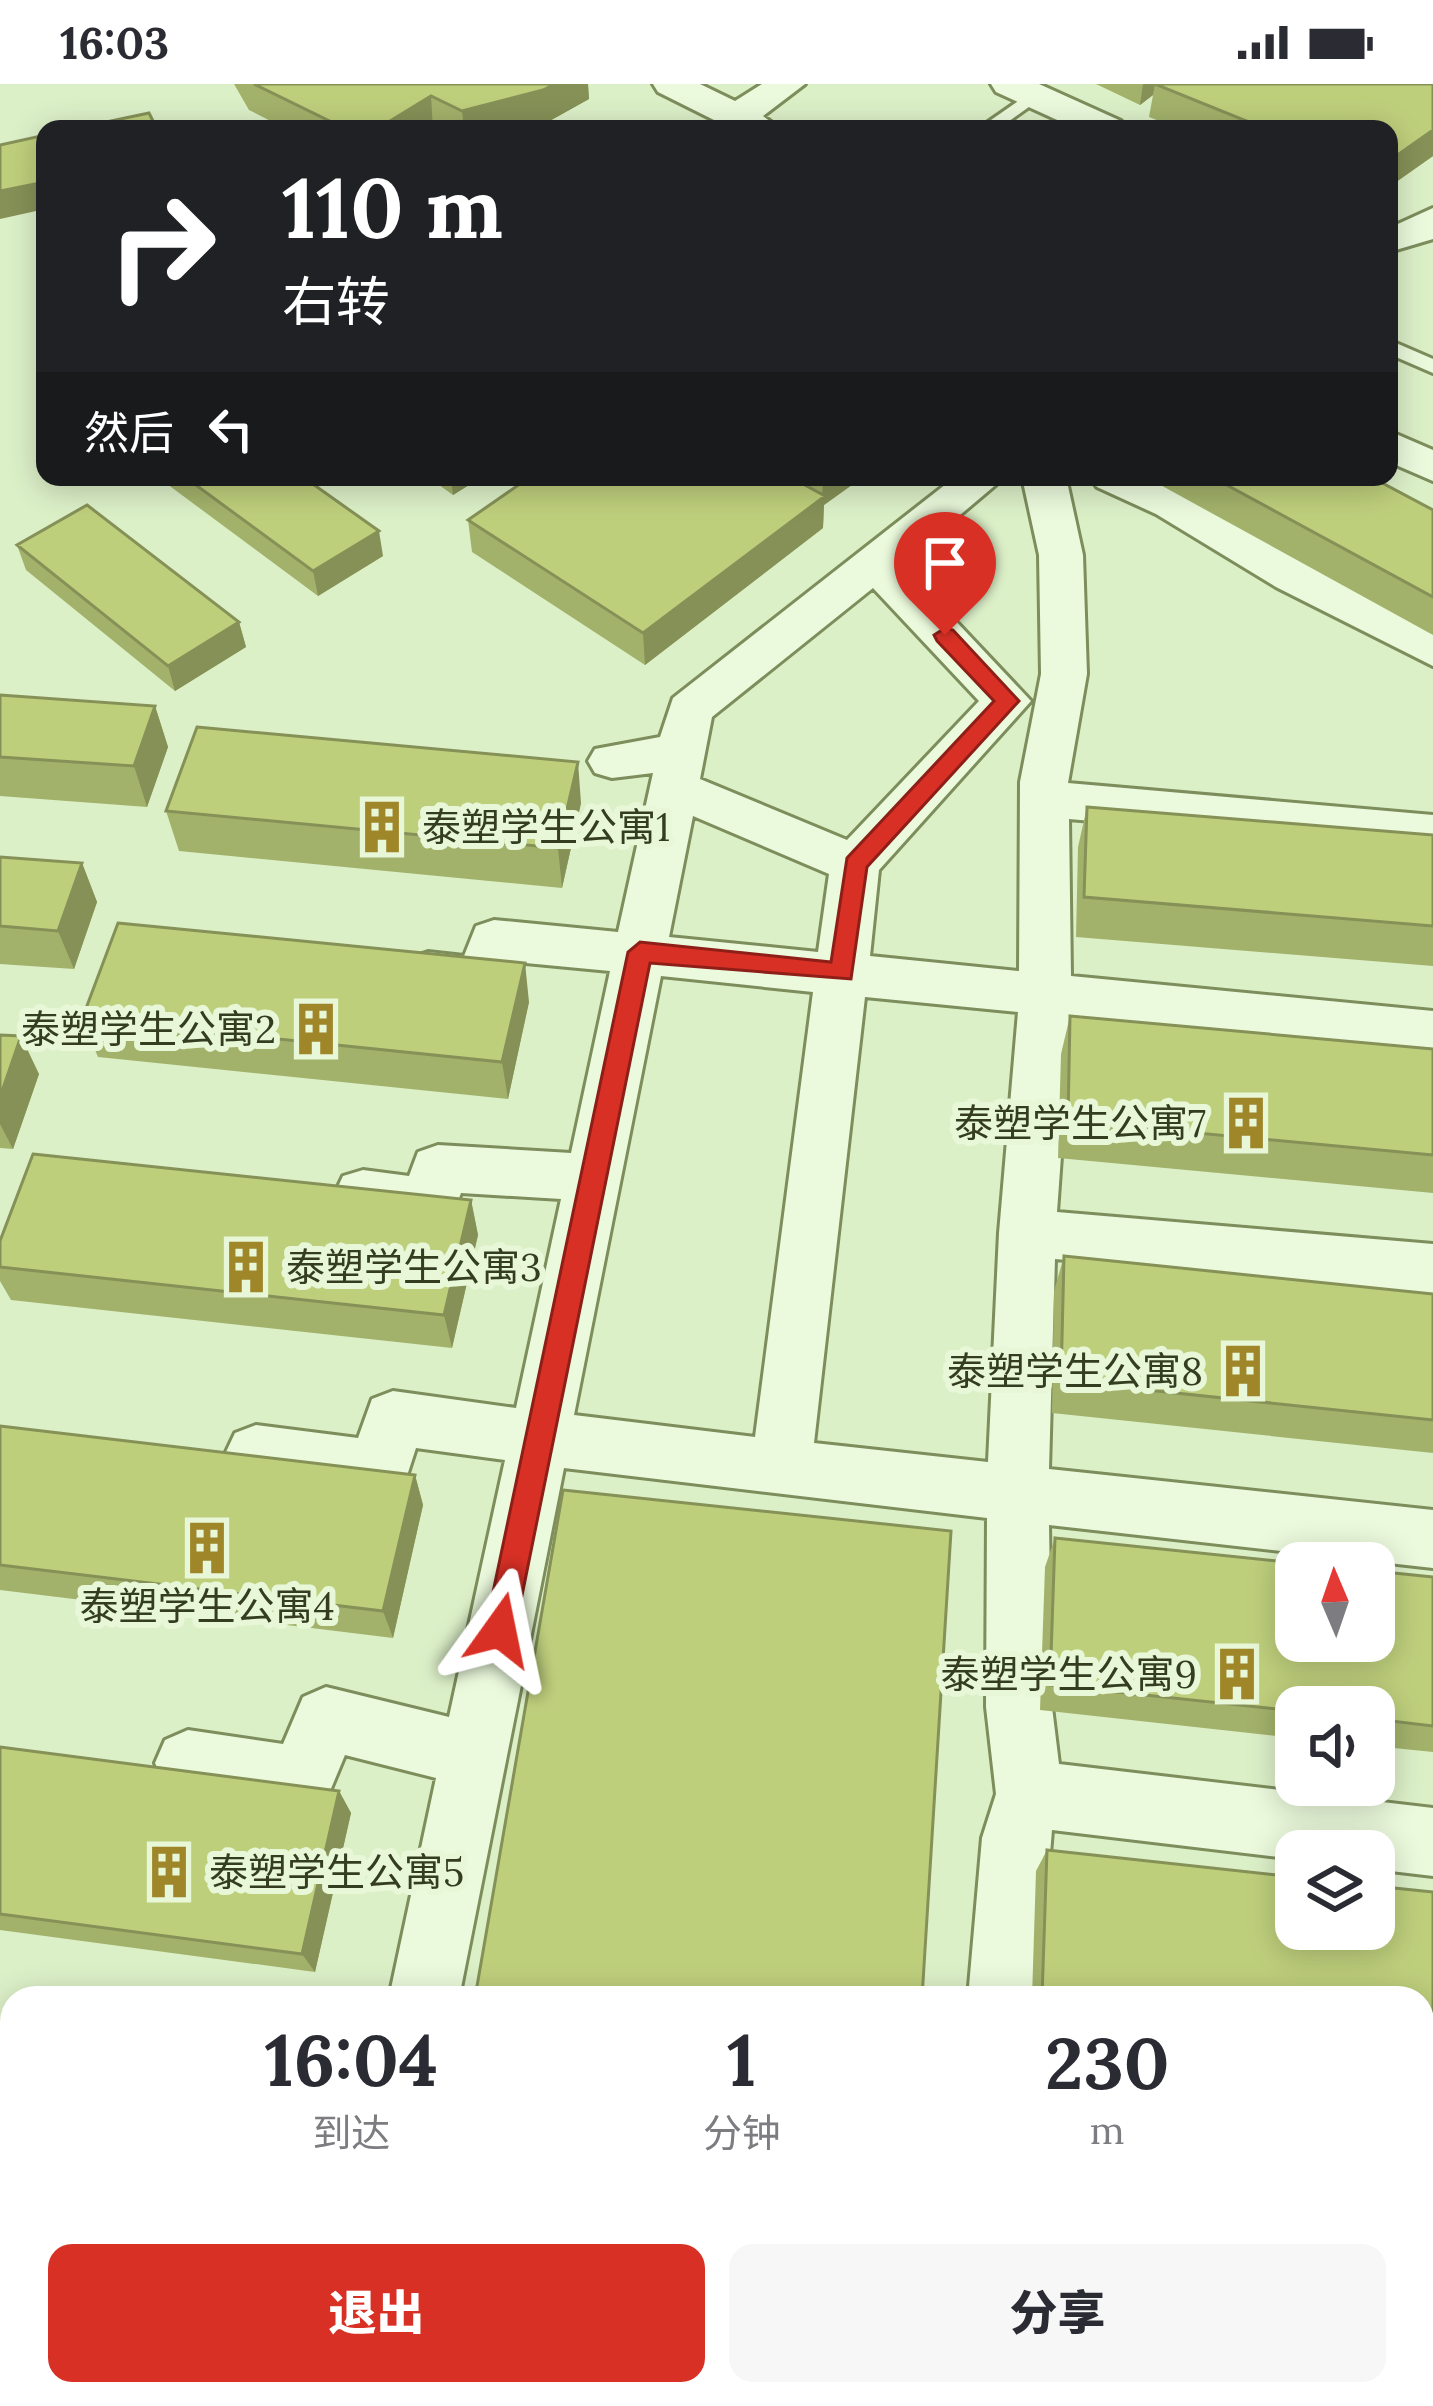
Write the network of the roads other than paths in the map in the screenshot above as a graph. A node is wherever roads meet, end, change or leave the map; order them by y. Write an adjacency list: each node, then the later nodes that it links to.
1 (671, 84): 4 (street)
2 (787, 84): 5 (street)
3 (1022, 90): 6 (lane); 7 (street)
4 (742, 120)
5 (751, 120)
6 (996, 120)
7 (1088, 120)
8 (1433, 220): 9 (street)
9 (1398, 238)
10 (1398, 350): 11 (lane)
11 (1433, 367)
12 (1398, 450): 13 (street)
13 (1433, 467)
14 (972, 486): 17 (street)
15 (1046, 486): 21 (street)
16 (1132, 486): 18 (street)
17 (875, 562): 20 (street); 23 (street)
18 (1433, 650)
19 (612, 761): 20 (street)
20 (678, 770): 23 (street); 24 (street)
21 (1044, 799): 22 (street); 27 (street)
22 (1433, 833)
23 (855, 864): 26 (street)
24 (640, 952): 25 (street); 26 (street); 29 (street)
25 (381, 966)
26 (842, 973): 27 (street); 35 (street)
27 (1044, 994): 28 (street); 31 (street)
28 (1433, 1032)
29 (593, 1178): 30 (street); 33 (street)
30 (325, 1188)
31 (1027, 1233): 32 (street); 36 (street)
32 (1433, 1269)
33 (539, 1440): 34 (street); 35 (street); 38 (street)
34 (256, 1452)
35 (781, 1468): 36 (street)
36 (1018, 1496): 37 (street); 40 (street)
37 (1433, 1539)
38 (474, 1755): 39 (street); 42 (street)
39 (188, 1763)
40 (1029, 1794): 41 (street); 43 (street)
41 (1433, 1842)
42 (426, 1986)
43 (1004, 1986)

